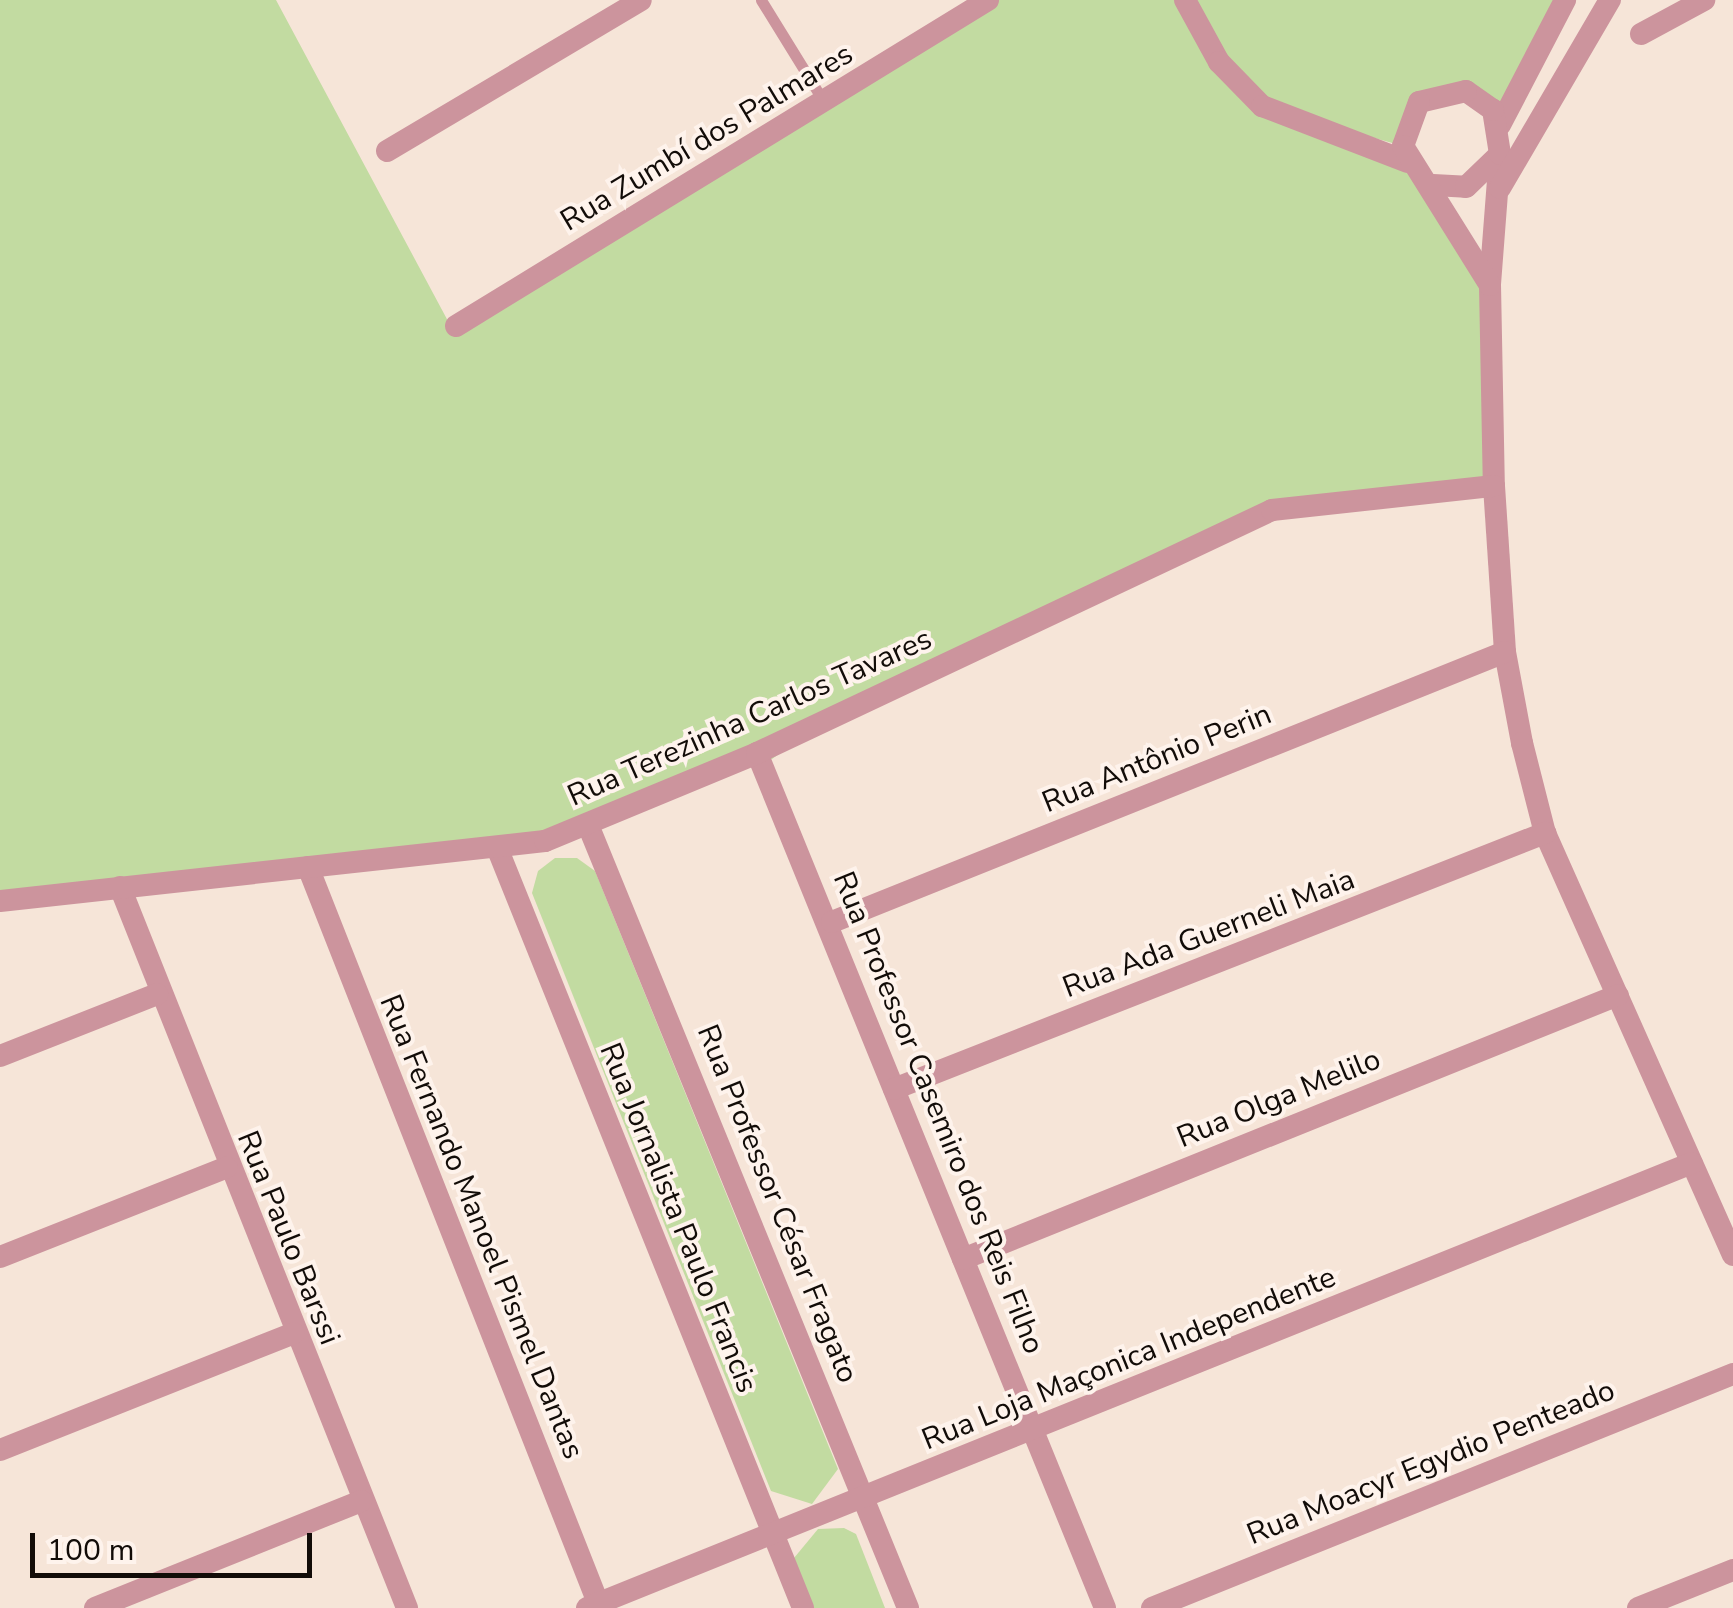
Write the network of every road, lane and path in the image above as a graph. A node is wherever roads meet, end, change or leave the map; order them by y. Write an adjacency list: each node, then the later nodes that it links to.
1 (640, 0): 13 (street)
2 (761, 0): 9 (lane)
3 (988, 0): 9 (street, Rua Zumbí dos Palmares)
4 (1185, 0): 15 (street)
5 (1565, 0): 10 (street)
6 (1610, 0): 11 (street)
7 (1704, 0): 8 (street)
8 (1641, 34)
9 (824, 102): 19 (street, Rua Zumbí dos Palmares)
10 (1511, 103): 11 (street); 12 (street)
11 (1545, 119): 17 (street)
12 (1500, 125): 14 (street); 15 (street)
13 (387, 151)
14 (1500, 154): 16 (street); 17 (street)
15 (1408, 162): 16 (street)
16 (1432, 185): 18 (street)
17 (1498, 191): 18 (street)
18 (1490, 285): 20 (street)
19 (456, 326)
20 (1494, 486): 21 (street); 22 (street, Rua Terezinha Carlos Tavares)
21 (1505, 652): 24 (street); 29 (street, Rua Antônio Perin)
22 (757, 753): 23 (street, Rua Terezinha Carlos Tavares); 29 (street, Rua Professor Casemiro dos Reis Filho)
23 (588, 825): 25 (street, Rua Terezinha Carlos Tavares); 43 (street, Rua Professor César Fragato)
24 (1545, 833): 31 (street); 33 (street, Rua Ada Guerneli Maia)
25 (498, 850): 26 (street, Rua Terezinha Carlos Tavares); 45 (street, Rua Jornalista Paulo Francis)
26 (308, 867): 27 (street, Rua Terezinha Carlos Tavares); 47 (street, Rua Fernando Manoel Pismel Dantas)
27 (120, 888): 28 (street, Rua Terezinha Carlos Tavares); 30 (street, Rua Paulo Barssi)
28 (0, 901)
29 (832, 922): 33 (street, Rua Professor Casemiro dos Reis Filho)
30 (158, 994): 32 (street); 35 (street, Rua Paulo Barssi)
31 (1618, 995): 34 (street); 38 (street, Rua Olga Melilo)
32 (0, 1056)
33 (894, 1089): 38 (street, Rua Professor Casemiro dos Reis Filho)
34 (1692, 1164): 36 (street); 41 (street, Rua Loja Maçonica Independente)
35 (227, 1167): 37 (street); 39 (street, Rua Paulo Barssi)
36 (1733, 1255)
37 (0, 1257)
38 (963, 1259): 41 (street, Rua Professor Casemiro dos Reis Filho)
39 (294, 1333): 42 (street); 44 (street, Rua Paulo Barssi)
40 (1733, 1374): 53 (street, Rua Moacyr Egydio Penteado)
41 (1032, 1430): 43 (street, Rua Loja Maçonica Independente); 52 (street, Rua Professor Casemiro dos Reis Filho)
42 (0, 1450)
43 (866, 1499): 45 (street, Rua Loja Maçonica Independente); 51 (street, Rua Professor César Fragato)
44 (360, 1501): 48 (street); 49 (street, Rua Paulo Barssi)
45 (774, 1534): 47 (street, Rua Loja Maçonica Independente); 50 (street, Rua Jornalista Paulo Francis)
46 (1733, 1570): 54 (street)
47 (596, 1607)
48 (95, 1608)
49 (407, 1608)
50 (804, 1608)
51 (908, 1608)
52 (1105, 1608)
53 (1152, 1608)
54 (1638, 1608)

